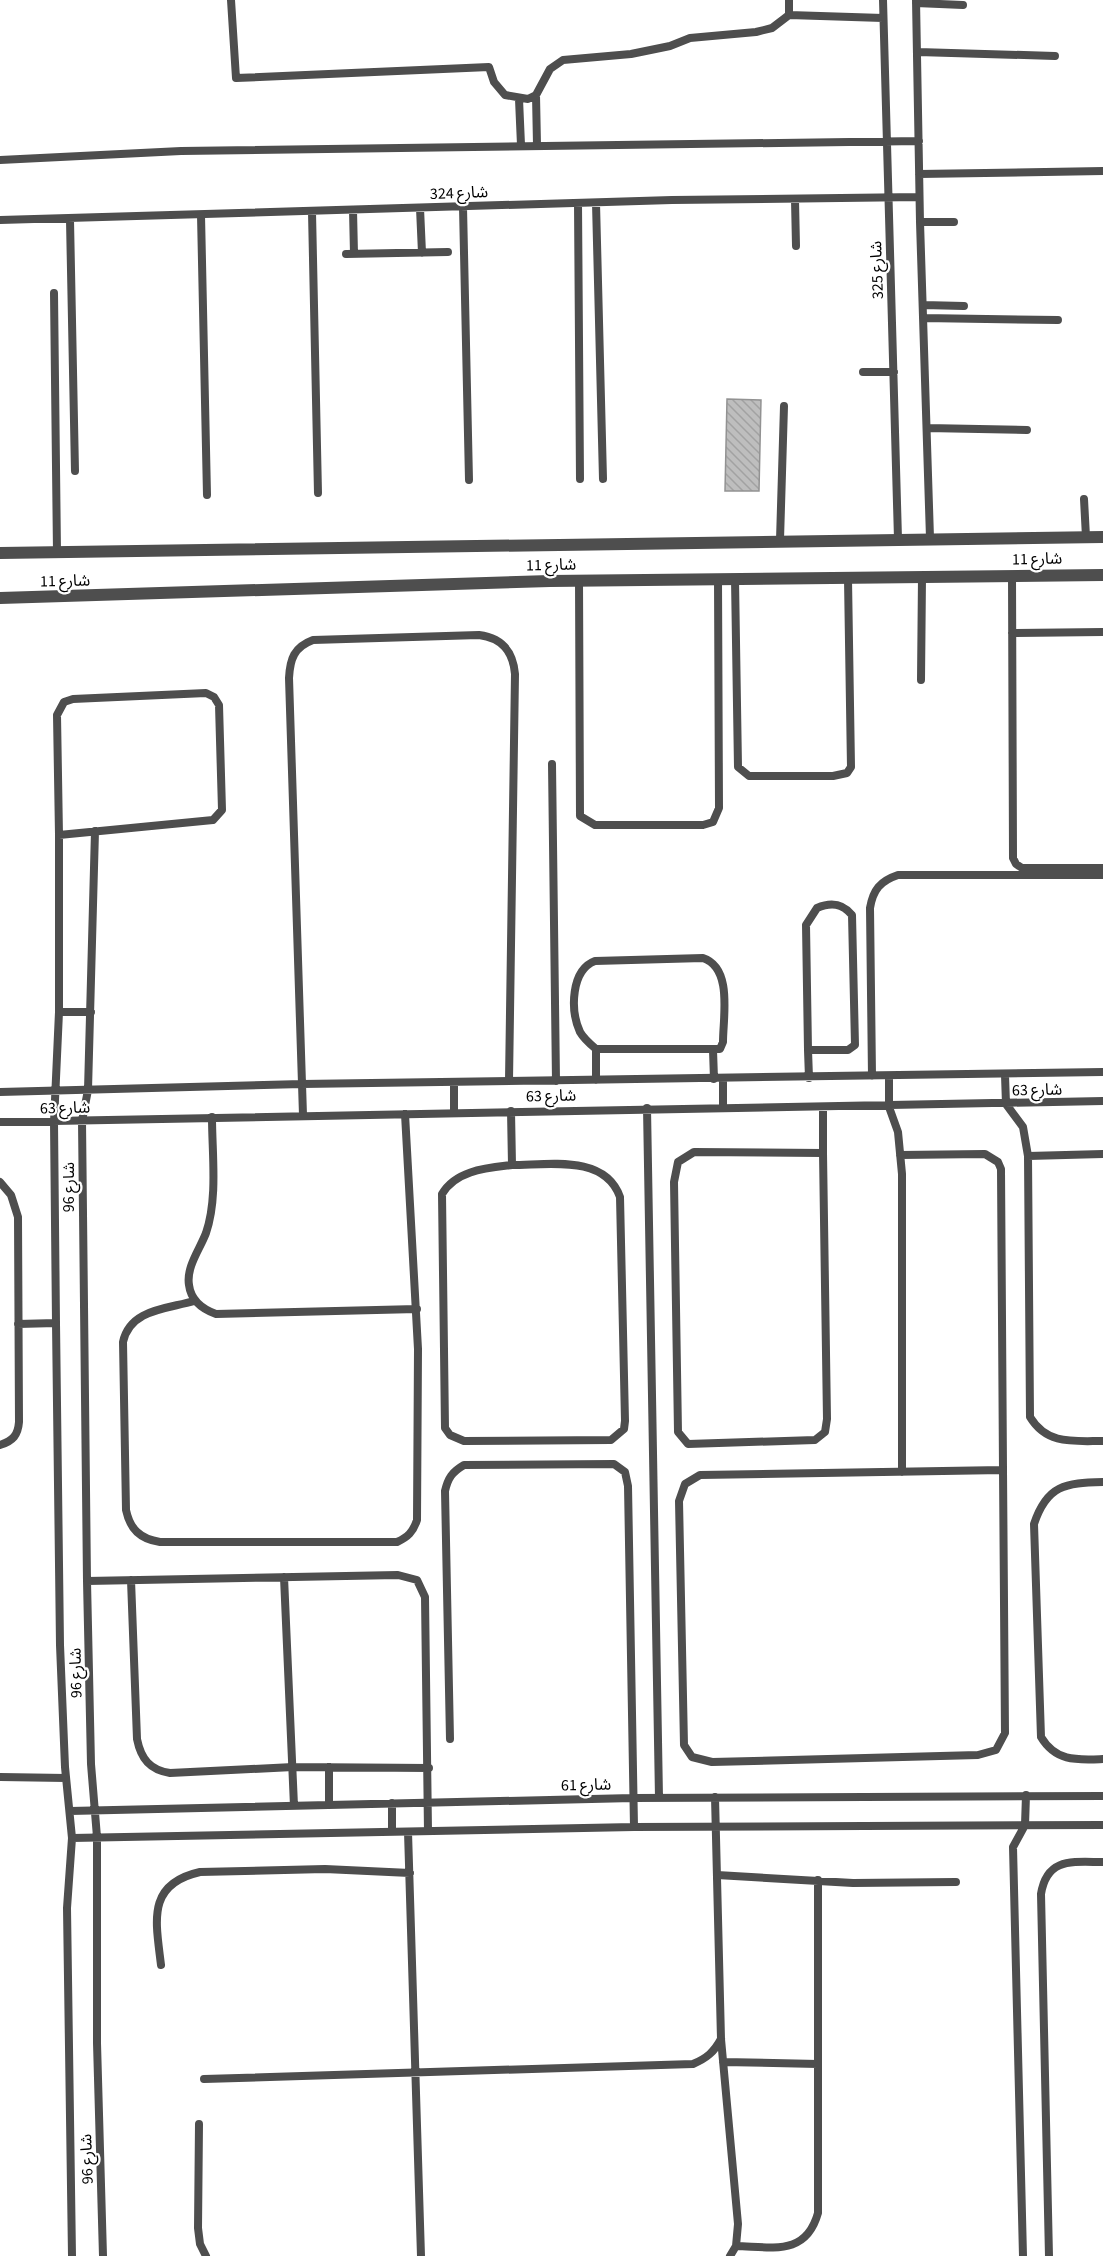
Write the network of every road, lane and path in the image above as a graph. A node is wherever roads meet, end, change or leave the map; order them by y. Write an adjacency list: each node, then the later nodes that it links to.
1 (231, 0): 11 (lane)
2 (789, 0): 6 (lane)
3 (883, 0): 7 (lane, شارع 325)
4 (916, 2): 5 (lane); 8 (lane)
5 (963, 5)
6 (789, 15): 7 (lane); 10 (lane)
7 (883, 18): 12 (lane, شارع 325)
8 (918, 52): 9 (lane); 13 (lane)
9 (1055, 56)
10 (537, 95): 11 (lane); 14 (lane)
11 (519, 99): 15 (lane)
12 (887, 141): 13 (lane); 14 (lane); 20 (lane, شارع 325)
13 (919, 141): 18 (lane)
14 (537, 145): 15 (lane)
15 (521, 146): 16 (lane)
16 (0, 160)
17 (1103, 171): 18 (lane)
18 (919, 174): 19 (lane)
19 (919, 197): 20 (lane, شارع 324); 31 (lane)
20 (887, 198): 21 (lane, شارع 324); 42 (lane, شارع 325)
21 (795, 200): 23 (lane, شارع 324); 33 (lane)
22 (578, 203): 23 (lane, شارع 324); 24 (lane, شارع 324); 48 (lane)
23 (596, 203): 47 (lane)
24 (463, 207): 25 (lane, شارع 324); 49 (lane)
25 (420, 208): 26 (lane, شارع 324); 35 (lane)
26 (353, 210): 27 (lane, شارع 324); 35 (lane)
27 (312, 212): 28 (lane, شارع 324); 50 (lane)
28 (201, 215): 30 (lane, شارع 324); 51 (lane)
29 (0, 220): 30 (lane, شارع 324)
30 (70, 220): 46 (lane)
31 (920, 222): 32 (lane); 37 (lane)
32 (954, 222)
33 (796, 246)
34 (448, 252): 35 (lane)
35 (422, 253)
36 (54, 293): 59 (lane)
37 (923, 305): 38 (lane); 39 (lane)
38 (964, 306)
39 (923, 318): 40 (lane); 44 (lane)
40 (1058, 320)
41 (863, 372): 42 (lane)
42 (894, 372): 56 (lane, شارع 325)
43 (784, 406): 57 (lane)
44 (927, 428): 45 (lane); 55 (lane)
45 (1027, 430)
46 (75, 471)
47 (603, 478)
48 (580, 479)
49 (469, 480)
50 (318, 493)
51 (207, 495)
52 (1084, 499): 53 (lane)
53 (1086, 537): 54 (street, شارع 11); 55 (street, شارع 11)
54 (1103, 537)
55 (930, 538): 56 (street, شارع 11)
56 (898, 539): 57 (street, شارع 11)
57 (780, 540): 59 (street, شارع 11)
58 (0, 553): 59 (street, شارع 11)
59 (57, 553)
60 (1103, 575): 61 (street, شارع 11)
61 (1012, 576): 62 (street, شارع 11); 69 (lane)
62 (922, 577): 65 (street, شارع 11); 70 (lane)
63 (718, 579): 64 (street, شارع 11); 66 (street, شارع 11); 66 (lane)
64 (735, 579): 65 (street, شارع 11); 65 (lane)
65 (848, 579)
66 (579, 580): 67 (street, شارع 11)
67 (0, 598)
68 (1103, 632): 69 (lane)
69 (1012, 633): 74 (lane)
70 (921, 680)
71 (552, 764): 89 (lane)
72 (95, 831): 73 (lane); 73 (lane, شارع 96); 76 (lane, شارع 96)
73 (58, 835): 77 (lane, شارع 96)
74 (1103, 868)
75 (1103, 875): 83 (lane)
76 (91, 1011): 77 (lane); 93 (lane, شارع 96)
77 (59, 1012): 95 (lane, شارع 96)
78 (596, 1049): 79 (lane); 79 (lane); 88 (lane)
79 (713, 1050): 86 (lane)
80 (808, 1050): 80 (lane); 85 (lane)
81 (1103, 1072): 82 (lane, شارع 63)
82 (1005, 1075): 84 (lane, شارع 63); 97 (lane)
83 (872, 1077): 84 (lane, شارع 63); 85 (lane, شارع 63)
84 (889, 1077): 99 (lane)
85 (809, 1078): 87 (lane, شارع 63)
86 (714, 1079): 87 (lane, شارع 63); 88 (lane, شارع 63)
87 (723, 1079): 101 (lane)
88 (596, 1080): 89 (lane, شارع 63)
89 (556, 1081): 90 (lane, شارع 63)
90 (509, 1082): 91 (lane, شارع 63); 92 (lane)
91 (454, 1083): 92 (lane, شارع 63); 103 (lane)
92 (303, 1084): 93 (lane, شارع 63); 104 (lane)
93 (88, 1090): 95 (lane, شارع 63); 107 (lane, شارع 96)
94 (0, 1092): 95 (lane, شارع 63)
95 (56, 1092): 109 (lane, شارع 96)
96 (1103, 1101): 97 (lane, شارع 63)
97 (1006, 1104): 99 (lane, شارع 63); 113 (lane)
98 (823, 1107): 99 (lane, شارع 63); 101 (lane, شارع 63); 110 (lane)
99 (889, 1107): 112 (lane)
100 (647, 1108): 101 (lane, شارع 63); 102 (lane, شارع 63); 139 (lane)
101 (723, 1108)
102 (512, 1111): 103 (lane, شارع 63); 114 (lane)
103 (454, 1113): 105 (lane, شارع 63)
104 (303, 1114): 105 (lane, شارع 63); 106 (lane, شارع 63)
105 (405, 1114): 117 (lane)
106 (212, 1117): 107 (lane, شارع 63); 116 (lane)
107 (82, 1121): 109 (lane, شارع 63); 127 (lane, شارع 96)
108 (0, 1122): 109 (lane, شارع 63)
109 (54, 1122): 118 (lane, شارع 96)
110 (823, 1153): 110 (lane)
111 (1103, 1154): 113 (lane)
112 (900, 1155): 122 (lane); 123 (lane)
113 (1028, 1156): 120 (lane)
114 (512, 1165): 114 (lane)
115 (0, 1182): 119 (lane)
116 (194, 1300): 117 (lane); 117 (lane)
117 (417, 1309)
118 (56, 1323): 119 (lane); 134 (lane, شارع 96)
119 (18, 1324): 121 (lane)
120 (1103, 1442)
121 (0, 1445)
122 (1003, 1470): 123 (lane); 123 (lane)
123 (902, 1472)
124 (1103, 1482): 129 (lane)
125 (284, 1577): 126 (lane); 130 (lane); 132 (lane)
126 (131, 1580): 127 (lane); 130 (lane)
127 (87, 1581): 144 (lane, شارع 96)
128 (450, 1739): 138 (lane)
129 (1103, 1758)
130 (293, 1767): 131 (lane); 143 (lane)
131 (329, 1767): 132 (lane); 142 (lane)
132 (429, 1768): 141 (lane)
133 (0, 1776): 134 (lane)
134 (66, 1778): 145 (lane, شارع 96)
135 (1026, 1795): 136 (lane, شارع 61); 137 (lane, شارع 61); 146 (lane)
136 (1103, 1796)
137 (715, 1797): 139 (lane, شارع 61); 149 (lane)
138 (633, 1798): 139 (lane, شارع 61); 141 (lane, شارع 61); 148 (lane)
139 (659, 1798)
140 (392, 1803): 141 (lane, شارع 61); 142 (lane, شارع 61); 151 (lane)
141 (429, 1803): 150 (lane)
142 (329, 1805): 143 (lane, شارع 61)
143 (294, 1806): 144 (lane, شارع 61)
144 (94, 1810): 145 (lane, شارع 61); 153 (lane, شارع 96)
145 (70, 1811): 154 (lane, شارع 96)
146 (1025, 1825): 147 (lane); 149 (lane); 173 (lane)
147 (1103, 1825)
148 (634, 1827): 149 (lane); 150 (lane)
149 (716, 1827): 157 (lane)
150 (428, 1831): 152 (lane)
151 (392, 1832): 152 (lane); 153 (lane)
152 (408, 1832): 156 (lane)
153 (97, 1837): 154 (lane); 169 (lane, شارع 96)
154 (72, 1838): 168 (lane, شارع 96)
155 (1103, 1862): 174 (lane)
156 (410, 1873): 160 (lane); 164 (lane)
157 (717, 1875): 158 (lane); 161 (lane)
158 (818, 1880): 159 (lane); 163 (lane)
159 (956, 1882)
160 (161, 1965)
161 (721, 2039): 162 (lane); 164 (lane)
162 (723, 2062): 163 (lane); 167 (lane)
163 (818, 2064): 167 (lane)
164 (416, 2073): 165 (lane); 171 (lane)
165 (204, 2079)
166 (199, 2124): 170 (lane)
167 (736, 2246): 172 (lane)
168 (72, 2256)
169 (103, 2256)
170 (206, 2256)
171 (422, 2256)
172 (730, 2256)
173 (1023, 2256)
174 (1049, 2256)

